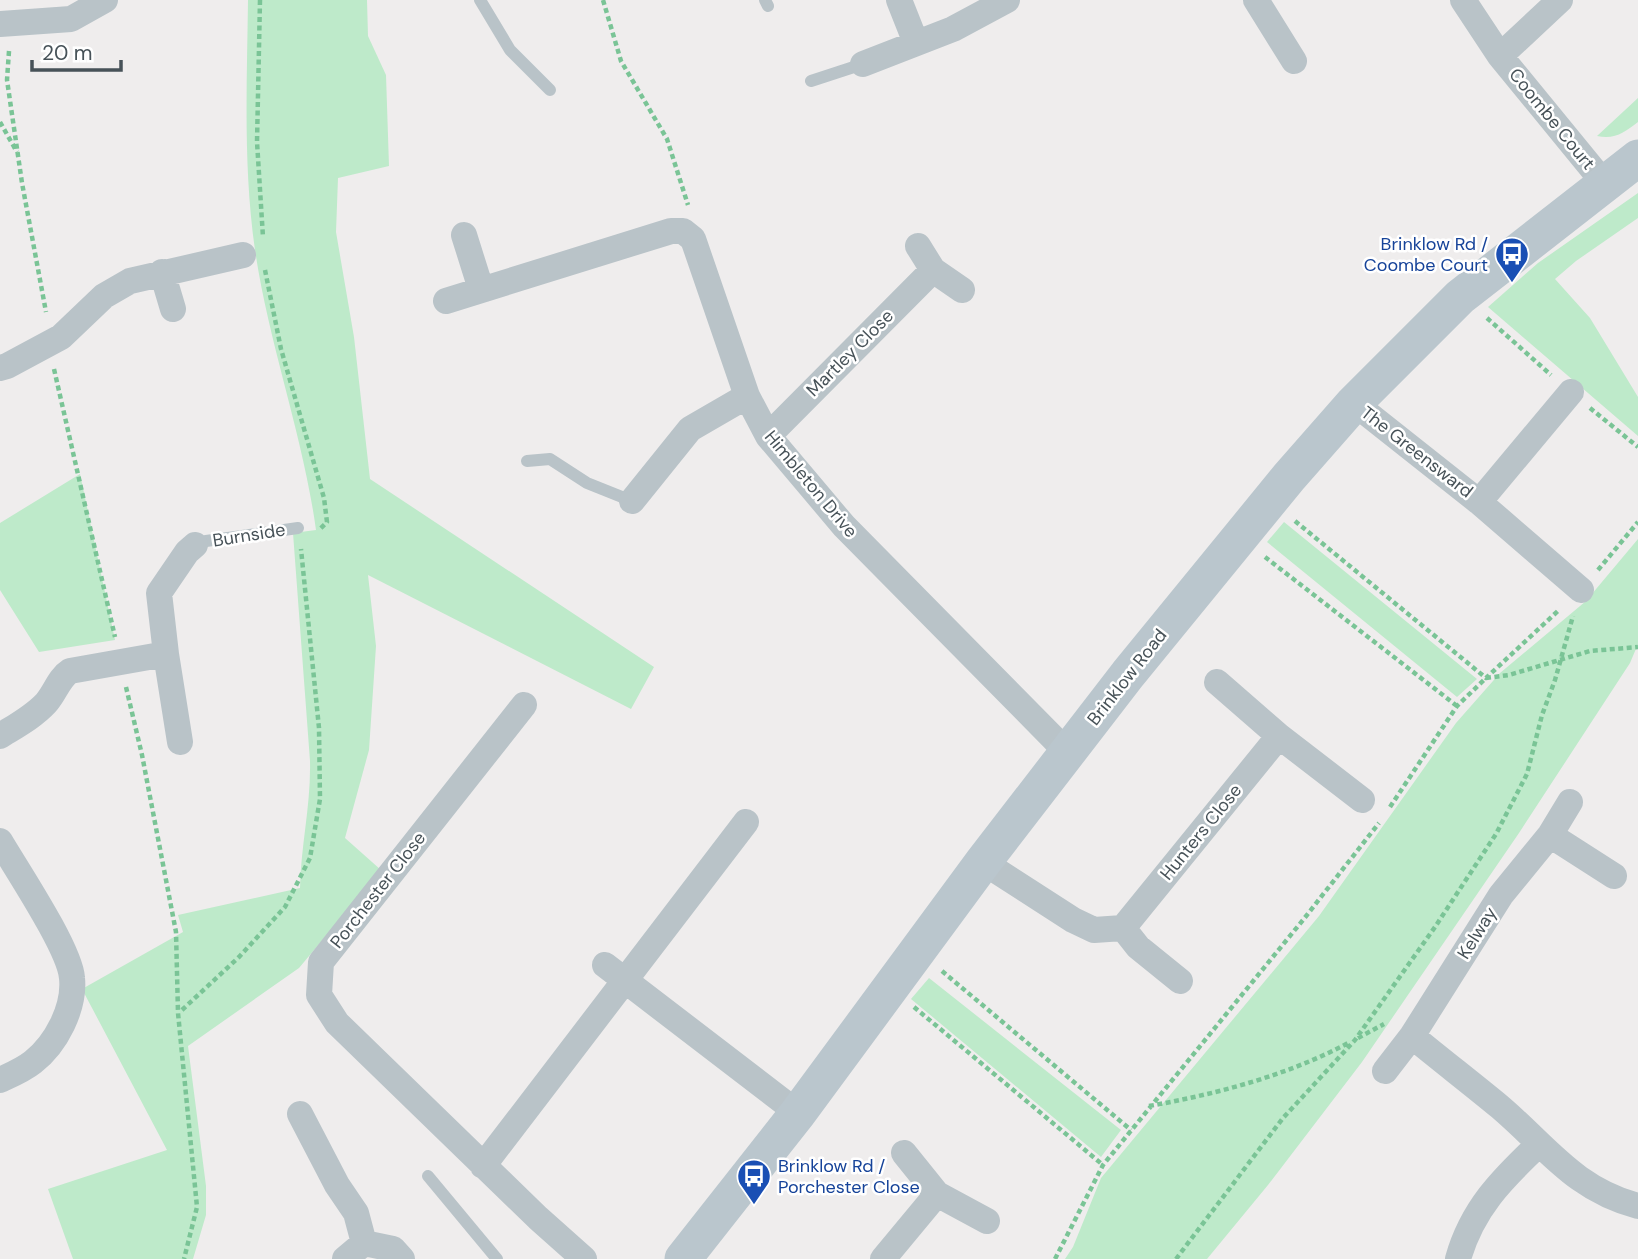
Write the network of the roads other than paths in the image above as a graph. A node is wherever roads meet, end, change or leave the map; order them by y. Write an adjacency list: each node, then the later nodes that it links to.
1 (106, 0): 8 (street)
2 (480, 0): 14 (lane)
3 (899, 0): 9 (street)
4 (1007, 0): 9 (street)
5 (1256, 0): 11 (street)
6 (1463, 0): 10 (street, Coombe Court)
7 (1560, 0): 10 (street, Coombe Court)
8 (6, 23)
9 (916, 43): 12 (street)
10 (1500, 56): 16 (street, Coombe Court)
11 (1294, 61)
12 (863, 64): 13 (lane)
13 (811, 81)
14 (550, 90)
15 (1638, 158): 16 (main road, Brinklow Road)
16 (1604, 183): 29 (main road, Brinklow Road)
17 (464, 235): 22 (street)
18 (918, 246): 20 (street)
19 (243, 255): 21 (street)
20 (933, 271): 23 (street); 30 (street, Martley Close)
21 (162, 272): 25 (street); 26 (street)
22 (481, 289): 24 (street); 28 (street, Himbleton Drive)
23 (962, 290)
24 (446, 301)
25 (173, 309)
26 (0, 368)
27 (1571, 392): 33 (street, The Greensward)
28 (747, 396): 30 (street, Himbleton Drive); 32 (street)
29 (1354, 403): 33 (street, The Greensward); 43 (main road, Brinklow Road)
30 (768, 436): 43 (street, Himbleton Drive)
31 (527, 461): 32 (lane)
32 (632, 501)
33 (1479, 502): 36 (street, The Greensward)
34 (298, 527): 35 (lane, Burnside)
35 (195, 545): 37 (street, Burnside)
36 (1581, 590)
37 (166, 654): 40 (street); 42 (street, Burnside)
38 (1217, 682): 41 (street)
39 (524, 705): 61 (street, Porchester Close)
40 (0, 736)
41 (1279, 736): 44 (street); 51 (street, Hunters Close)
42 (180, 742)
43 (1068, 753): 49 (main road, Brinklow Road)
44 (1362, 800)
45 (1570, 802): 47 (street, Kelway)
46 (746, 822): 52 (street)
47 (1550, 835): 50 (street); 54 (street, Kelway)
48 (0, 841): 56 (street)
49 (983, 862): 51 (street); 57 (main road, Brinklow Road)
50 (1614, 876)
51 (1123, 928): 53 (street)
52 (616, 973): 57 (street); 61 (street)
53 (1180, 981)
54 (1412, 1036): 55 (street, Kelway); 59 (street)
55 (1385, 1071)
56 (0, 1080)
57 (798, 1113): 70 (main road, Brinklow Road)
58 (300, 1114): 66 (street)
59 (1538, 1145): 64 (street); 72 (street)
60 (904, 1153): 63 (street)
61 (483, 1166): 69 (street, Porchester Close)
62 (428, 1176): 68 (lane)
63 (937, 1194): 65 (street); 71 (street)
64 (1638, 1206)
65 (987, 1221)
66 (355, 1251): 67 (street)
67 (402, 1259)
68 (497, 1259)
69 (584, 1259)
70 (683, 1259)
71 (883, 1259)
72 (1458, 1259)

